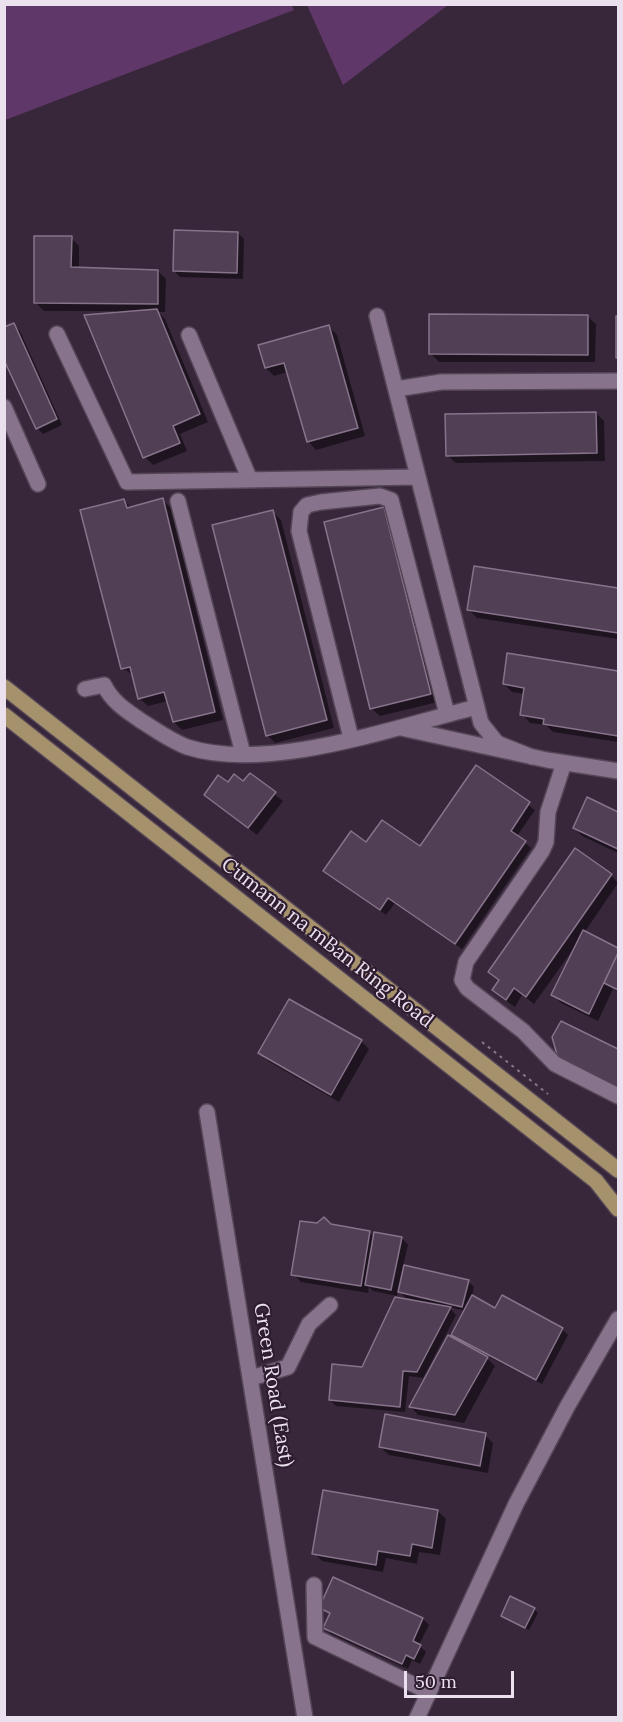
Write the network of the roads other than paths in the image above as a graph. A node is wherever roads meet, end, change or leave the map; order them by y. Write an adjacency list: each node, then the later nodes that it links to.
1 (377, 316): 5 (street)
2 (57, 334): 8 (street)
3 (189, 335): 8 (street)
4 (618, 381): 5 (street)
5 (396, 389): 7 (street)
6 (4, 407): 9 (street)
7 (418, 477): 8 (street); 13 (street)
8 (250, 480)
9 (38, 484)
10 (178, 501): 18 (street)
11 (4, 687): 24 (main road, Cumann na mBan Ring Road)
12 (85, 689): 18 (street)
13 (477, 707): 14 (street); 19 (street)
14 (447, 714): 16 (street); 17 (street)
15 (4, 715): 25 (main road, Cumann na mBan Ring Road)
16 (384, 729): 17 (street); 19 (street)
17 (351, 738): 18 (street)
18 (243, 754)
19 (531, 757): 20 (street)
20 (564, 763): 21 (street); 22 (street)
21 (618, 771)
22 (618, 1096)
23 (207, 1112): 28 (street, Green Road (East))
24 (618, 1170)
25 (618, 1209)
26 (330, 1305): 28 (street)
27 (618, 1319): 30 (street)
28 (251, 1378): 31 (street, Green Road (East))
29 (314, 1585): 30 (street)
30 (429, 1692): 32 (street)
31 (305, 1718)
32 (417, 1718)

